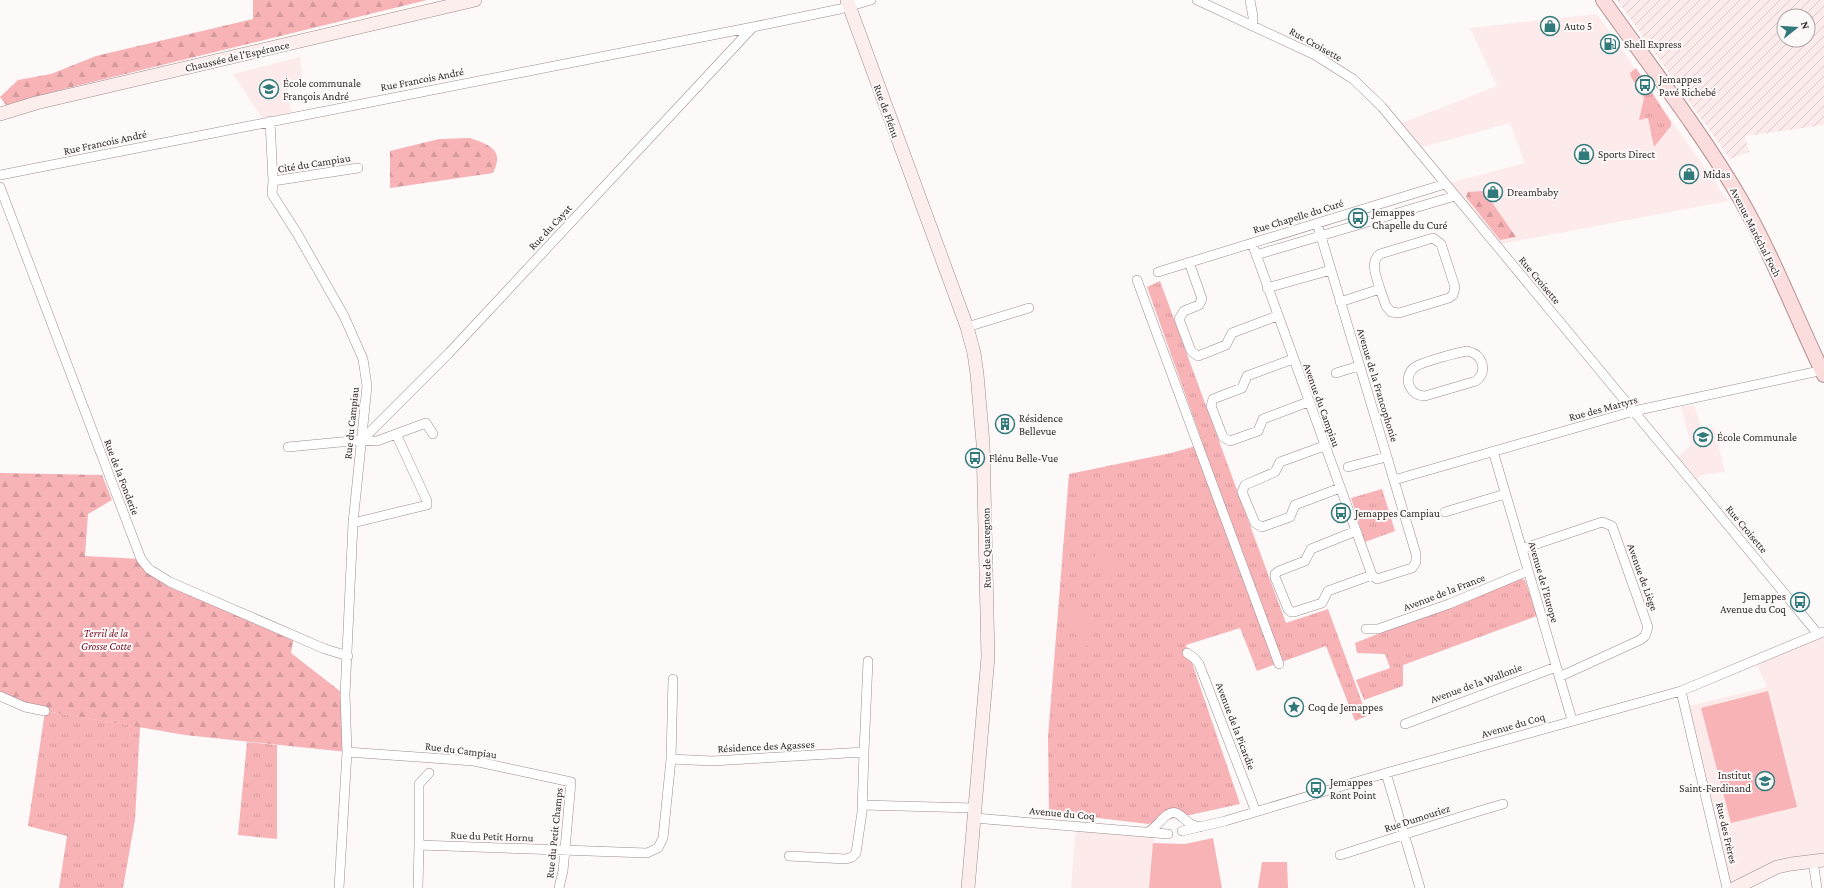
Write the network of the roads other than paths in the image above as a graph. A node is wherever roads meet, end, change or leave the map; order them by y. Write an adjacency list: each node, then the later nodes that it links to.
1 (475, 0): 9 (street, Chaussée de l'Espérance)
2 (871, 0): 6 (street, Rue Francois André)
3 (1197, 0): 7 (street, Rue Croisette)
4 (1250, 0): 7 (street)
5 (1603, 0): 34 (main road, Avenue Maréchal Foch)
6 (848, 3): 8 (street, Rue Francois André); 17 (street, Rue de Flénu)
7 (1253, 26): 14 (street, Rue Croisette)
8 (753, 27): 10 (street, Rue Francois André); 41 (street, Rue du Cayat)
9 (0, 114)
10 (270, 120): 12 (street, Rue Francois André); 13 (street, Rue du Campiau)
11 (358, 168): 13 (street, Cité du Campiau)
12 (0, 175)
13 (273, 181): 41 (street, Rue du Campiau)
14 (1445, 184): 16 (street, Rue Croisette); 18 (street, Rue Chapelle du Curé)
15 (0, 187): 59 (street, Rue de la Fonderie)
16 (1455, 196): 19 (street); 38 (street, Rue Croisette)
17 (926, 216): 31 (street, Rue de Quaregnon)
18 (1317, 223): 19 (street, Avenue de la Francophonie); 20 (street, Rue Chapelle du Curé)
19 (1321, 236): 21 (street); 23 (street, Avenue de la Francophonie)
20 (1252, 243): 21 (street, Avenue du Campiau); 22 (street, Rue Chapelle du Curé)
21 (1256, 256): 26 (street, Avenue du Campiau)
22 (1189, 262): 24 (street, Rue Chapelle du Curé); 30 (street)
23 (1331, 270): 26 (street); 28 (street, Avenue de la Francophonie)
24 (1158, 272)
25 (1137, 280): 61 (street)
26 (1267, 288): 30 (street, Avenue du Campiau)
27 (1380, 289): 27 (street); 28 (street)
28 (1340, 302): 33 (street, Avenue de la Francophonie)
29 (1029, 308): 31 (street)
30 (1277, 316): 32 (street, Avenue du Campiau)
31 (967, 327): 79 (street, Rue de Quaregnon)
32 (1293, 359): 37 (street, Avenue du Campiau); 37 (street)
33 (1359, 366): 35 (street); 45 (street, Avenue de la Francophonie)
34 (1823, 372): 38 (street, Rue des Martyrs)
35 (1336, 373)
36 (1434, 394): 36 (street)
37 (1308, 402): 42 (street, Avenue du Campiau)
38 (1634, 411): 44 (street, Rue des Martyrs); 57 (street, Rue Croisette)
39 (396, 434): 40 (street); 41 (street); 51 (street)
40 (433, 434)
41 (362, 440): 43 (street); 51 (street, Rue du Campiau)
42 (1324, 446): 48 (street, Avenue du Campiau); 48 (street)
43 (288, 447)
44 (1493, 451): 47 (street, Rue des Martyrs); 49 (street, Avenue de l'Europe)
45 (1386, 456): 46 (street); 47 (street, Avenue de la Francophonie)
46 (1348, 467)
47 (1394, 480): 55 (street, Avenue de la Francophonie)
48 (1340, 488): 52 (street, Avenue du Campiau)
49 (1505, 494): 50 (street); 53 (street, Avenue de l'Europe)
50 (1445, 512)
51 (353, 523): 59 (street, Rue du Campiau)
52 (1356, 532): 55 (street, Avenue du Campiau); 55 (street)
53 (1522, 549): 54 (street, Avenue de l'Europe); 63 (street, Avenue de Liège)
54 (1528, 570): 56 (street, Avenue de la France); 62 (street, Avenue de l'Europe)
55 (1372, 575)
56 (1366, 629)
57 (1821, 633): 65 (street, Avenue du Coq)
58 (1188, 653): 78 (street, Avenue de la Picardie)
59 (348, 656): 70 (street, Rue du Campiau)
60 (868, 661): 71 (street)
61 (1279, 664)
62 (1556, 667): 63 (street, Avenue de l'Europe); 69 (street, Avenue de la Wallonie)
63 (1560, 677): 68 (street, Avenue de l'Europe)
64 (673, 679): 72 (street)
65 (1681, 691): 68 (street, Avenue du Coq); 97 (street, Rue des Frères)
66 (0, 696): 67 (street)
67 (45, 711)
68 (1572, 720): 74 (street, Avenue du Coq)
69 (1405, 724)
70 (347, 752): 75 (street, Rue du Campiau); 92 (street, Rue du Campiau)
71 (864, 752): 72 (street, Résidence des Agasses); 77 (street)
72 (671, 759): 88 (street)
73 (429, 773): 87 (street)
74 (1386, 773): 78 (street, Avenue du Coq); 86 (street)
75 (571, 782): 88 (street, Rue du Petit Champs)
76 (1503, 804): 86 (street, Rue Dumouriez)
77 (862, 805): 79 (street); 90 (street)
78 (1256, 812): 82 (street, Avenue du Coq)
79 (974, 813): 84 (street, Avenue du Coq); 95 (street, Rue de Quaregnon)
80 (1183, 817): 81 (street); 82 (street); 83 (street)
81 (1163, 820): 84 (street); 85 (street)
82 (1203, 827): 83 (street, Avenue du Coq)
83 (1182, 831): 85 (street)
84 (1148, 832): 85 (street, Avenue du Coq)
85 (1168, 834)
86 (1404, 835): 89 (street, Rue Dumouriez); 96 (street)
87 (419, 845): 88 (street, Rue du Petit Hornu); 93 (street)
88 (564, 850): 94 (street, Rue du Petit Champs)
89 (1340, 855)
90 (789, 856)
91 (1818, 861): 98 (street); 99 (street)
92 (339, 888)
93 (418, 888)
94 (559, 888)
95 (968, 888)
96 (1420, 888)
97 (1727, 888)
98 (1735, 888)
99 (1817, 888)

